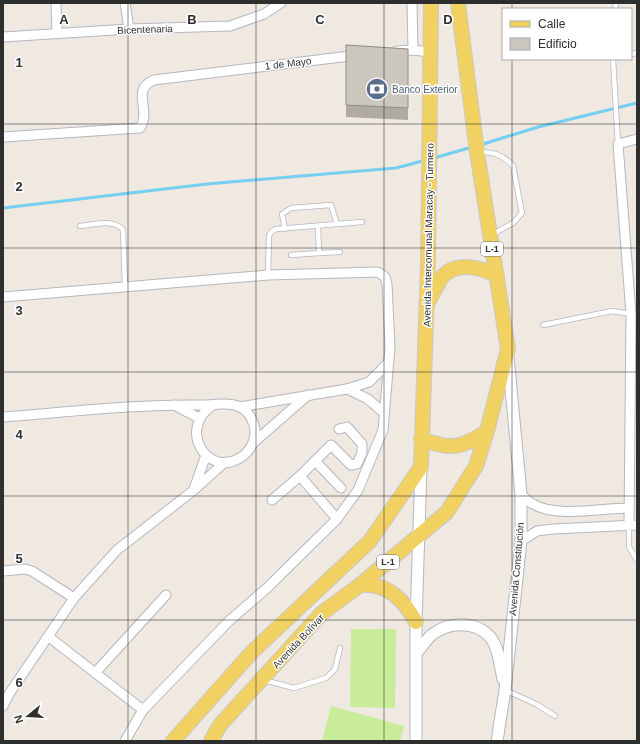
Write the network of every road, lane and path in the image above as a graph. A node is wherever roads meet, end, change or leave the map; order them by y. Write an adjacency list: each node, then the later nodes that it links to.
1 (56, 3): 9 (street)
2 (125, 3): 8 (street)
3 (281, 3): 8 (street, Bicentenaria)
4 (412, 3): 11 (street)
5 (422, 3): 6 (street)
6 (431, 3): 13 (main road, Avenida Intercomunal Maracay - Turmero)
7 (458, 3): 19 (main road, L-1)
8 (129, 30): 9 (street, Bicentenaria)
9 (57, 33): 10 (street, Bicentenaria)
10 (3, 37)
11 (413, 50): 12 (street); 13 (street)
12 (391, 52)
13 (431, 52): 33 (main road, Avenida Intercomunal Maracay - Turmero)
14 (369, 54): 16 (street, 1 de Mayo)
15 (613, 60): 18 (lane)
16 (3, 137)
17 (637, 139): 18 (street)
18 (618, 144): 34 (street)
19 (477, 150): 25 (main road, L-1); 25 (lane)
20 (362, 222): 21 (lane)
21 (337, 224): 23 (lane); 24 (lane)
22 (80, 226): 31 (lane)
23 (318, 226): 24 (lane); 27 (lane)
24 (285, 229): 29 (lane)
25 (490, 236): 30 (main road, L-1)
26 (340, 252): 27 (lane)
27 (319, 253): 28 (lane)
28 (291, 256)
29 (268, 276): 31 (street); 37 (street)
30 (497, 276): 33 (main road); 36 (main road, L-1)
31 (125, 287): 32 (street)
32 (3, 298)
33 (426, 305): 48 (main road, Avenida Intercomunal Maracay - Turmero)
34 (634, 314): 35 (lane); 55 (street)
35 (543, 325)
36 (508, 349): 47 (main road, Avenida Bolívar / L-1); 58 (street, Avenida Constitución)
37 (388, 363): 38 (street); 43 (street)
38 (347, 389): 39 (street); 43 (street)
39 (308, 395): 42 (street); 49 (street)
40 (173, 405): 41 (street); 44 (street); 45 (street)
41 (213, 405): 42 (street); 45 (street)
42 (240, 407): 49 (street)
43 (384, 413): 62 (street)
44 (3, 417)
45 (199, 418): 50 (street)
46 (339, 429): 51 (street)
47 (487, 431): 48 (main road); 65 (main road, Avenida Bolívar / L-1)
48 (421, 439): 53 (main road, Avenida Intercomunal Maracay - Turmero)
49 (253, 443): 52 (street)
50 (206, 456): 52 (street); 57 (street)
51 (315, 461): 54 (street); 56 (street)
52 (226, 462): 57 (street)
53 (421, 467): 65 (street); 85 (main road, Avenida Bolívar / L-1)
54 (300, 476): 59 (street); 62 (street)
55 (633, 481): 61 (street)
56 (341, 488)
57 (194, 490): 71 (street)
58 (521, 494): 60 (street); 66 (street, Avenida Constitución)
59 (272, 500)
60 (615, 508): 61 (street); 64 (street)
61 (629, 508): 63 (street)
62 (337, 519): 81 (street)
63 (633, 525): 64 (street); 67 (lane)
64 (617, 526): 66 (street)
65 (420, 534): 69 (main road, Avenida Bolívar / L-1); 72 (street)
66 (521, 541): 78 (street, Avenida Constitución)
67 (637, 560)
68 (3, 571): 71 (street)
69 (360, 585): 72 (main road); 77 (main road, Avenida Bolívar / L-1)
70 (166, 595): 76 (street)
71 (74, 598): 73 (street)
72 (416, 622): 75 (street)
73 (48, 637): 76 (street); 79 (street)
74 (340, 648): 77 (lane)
75 (417, 652): 78 (street); 83 (street)
76 (95, 673): 81 (street)
77 (262, 680): 86 (main road, Avenida Bolívar / L-1)
78 (505, 690): 82 (lane); 87 (street, Avenida Constitución)
79 (6, 693): 80 (street)
80 (3, 706)
81 (143, 710): 84 (street)
82 (555, 716)
83 (417, 738)
84 (125, 741)
85 (173, 741)
86 (211, 741)
87 (497, 741)

